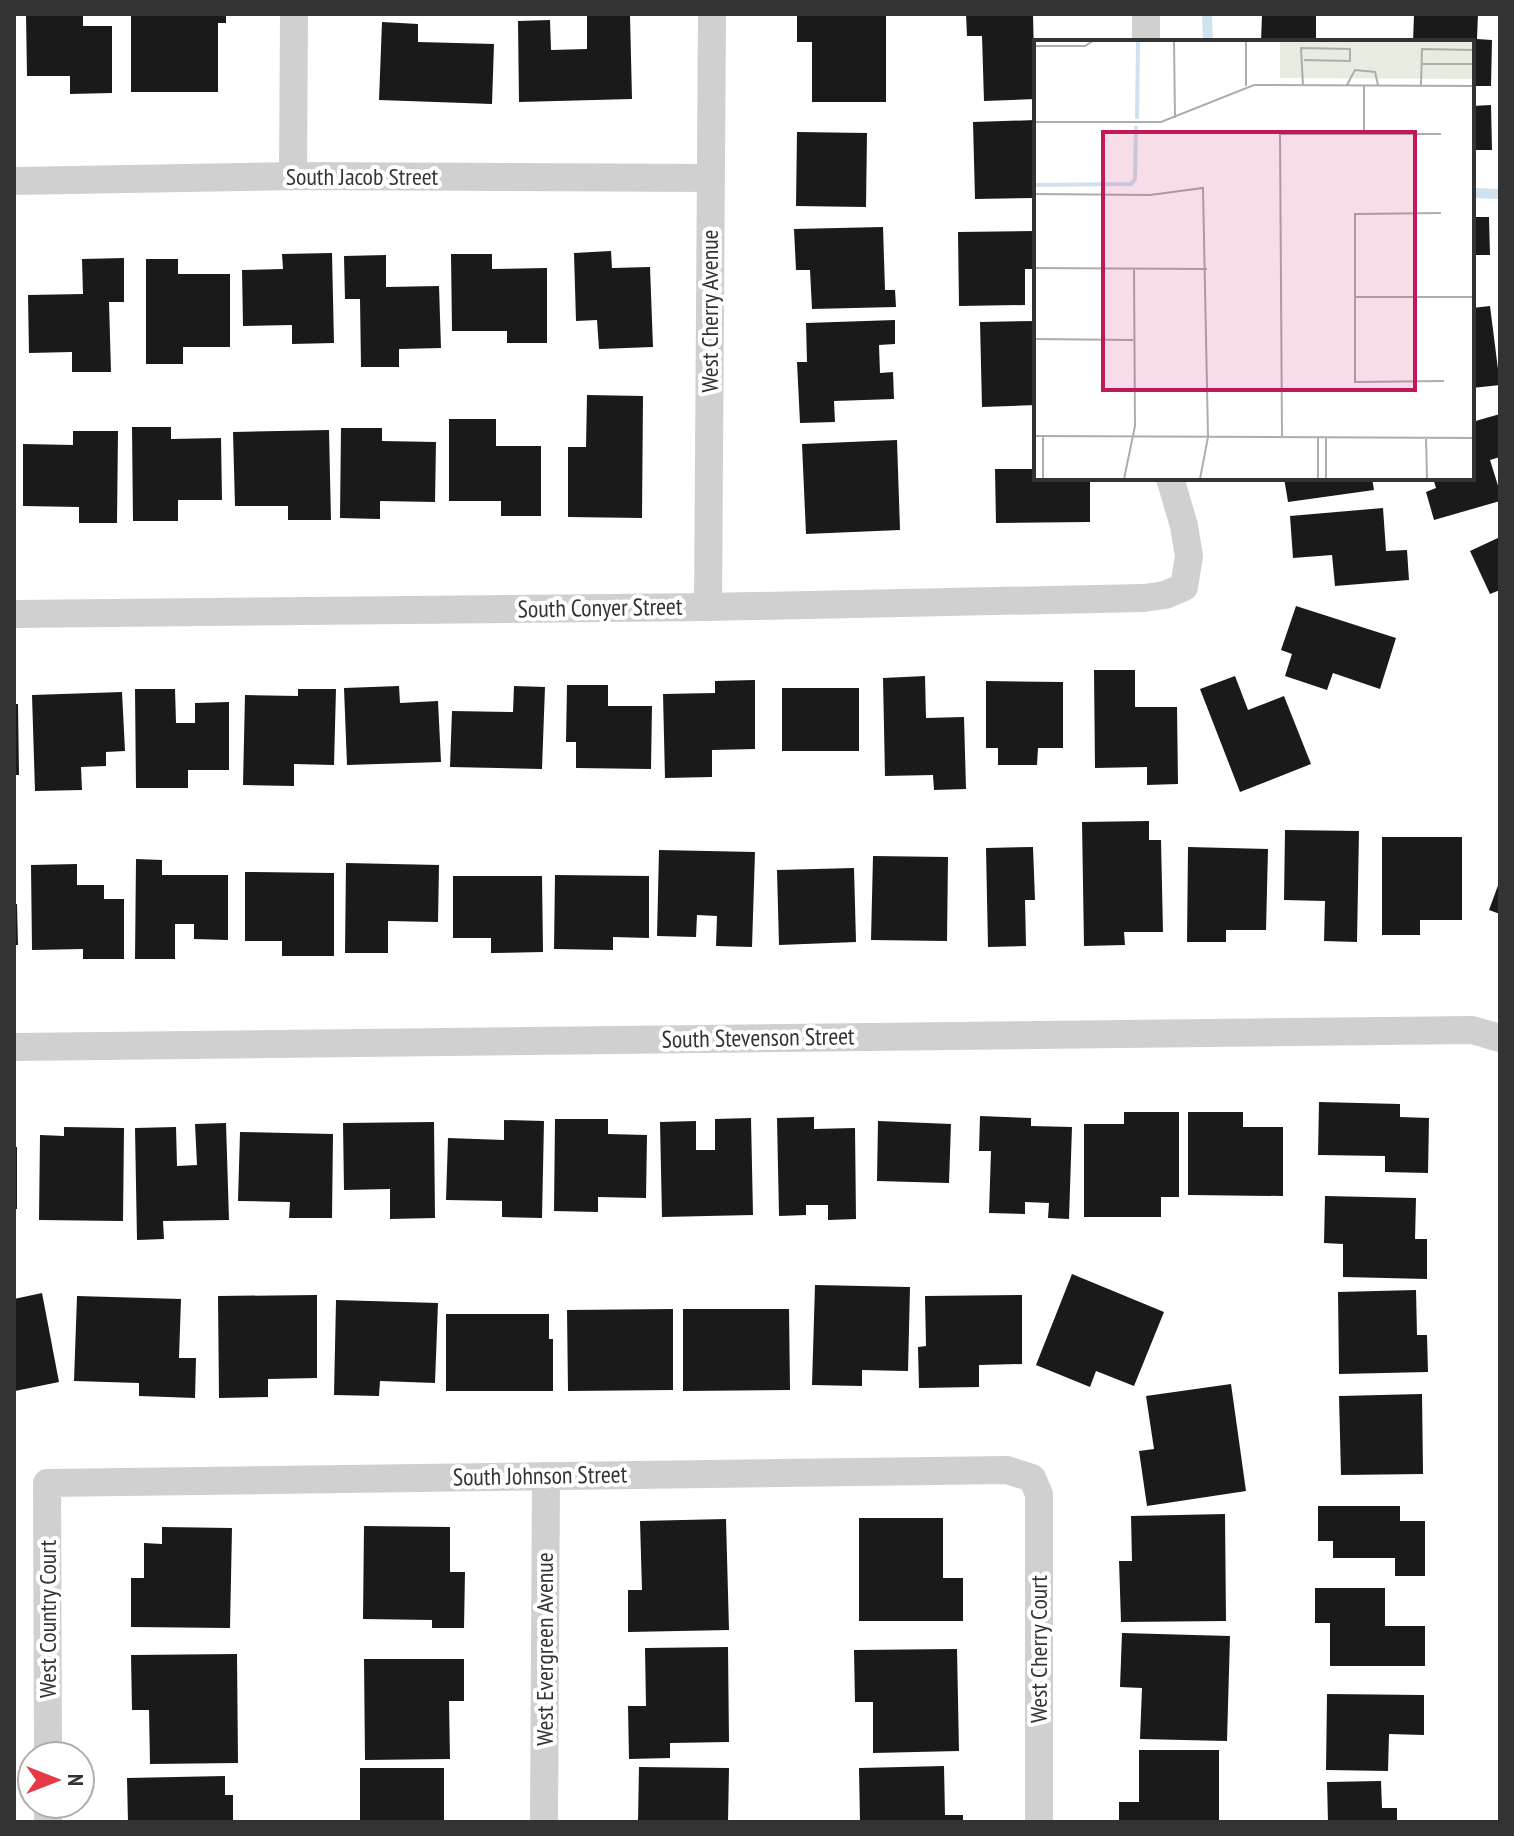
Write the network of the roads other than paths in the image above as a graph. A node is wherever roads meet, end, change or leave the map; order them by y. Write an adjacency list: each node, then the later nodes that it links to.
1 (294, 14): 5 (street)
2 (712, 14): 6 (street, West Cherry Avenue)
3 (1146, 14): 4 (street)
4 (1146, 40)
5 (293, 176): 6 (street, South Jacob Street); 7 (street, South Jacob Street)
6 (711, 178): 9 (street, West Cherry Avenue)
7 (14, 181)
8 (1171, 480): 9 (street, South Conyer Street)
9 (708, 607): 10 (street, South Conyer Street)
10 (14, 614)
11 (1500, 1038): 12 (street, South Stevenson Street)
12 (14, 1047)
13 (546, 1476): 14 (street, South Johnson Street); 15 (street, South Johnson Street); 17 (street, West Evergreen Avenue)
14 (1032, 1478): 18 (street, West Cherry Court)
15 (47, 1483): 16 (street, West Country Court)
16 (48, 1740)
17 (544, 1822)
18 (1039, 1822)

